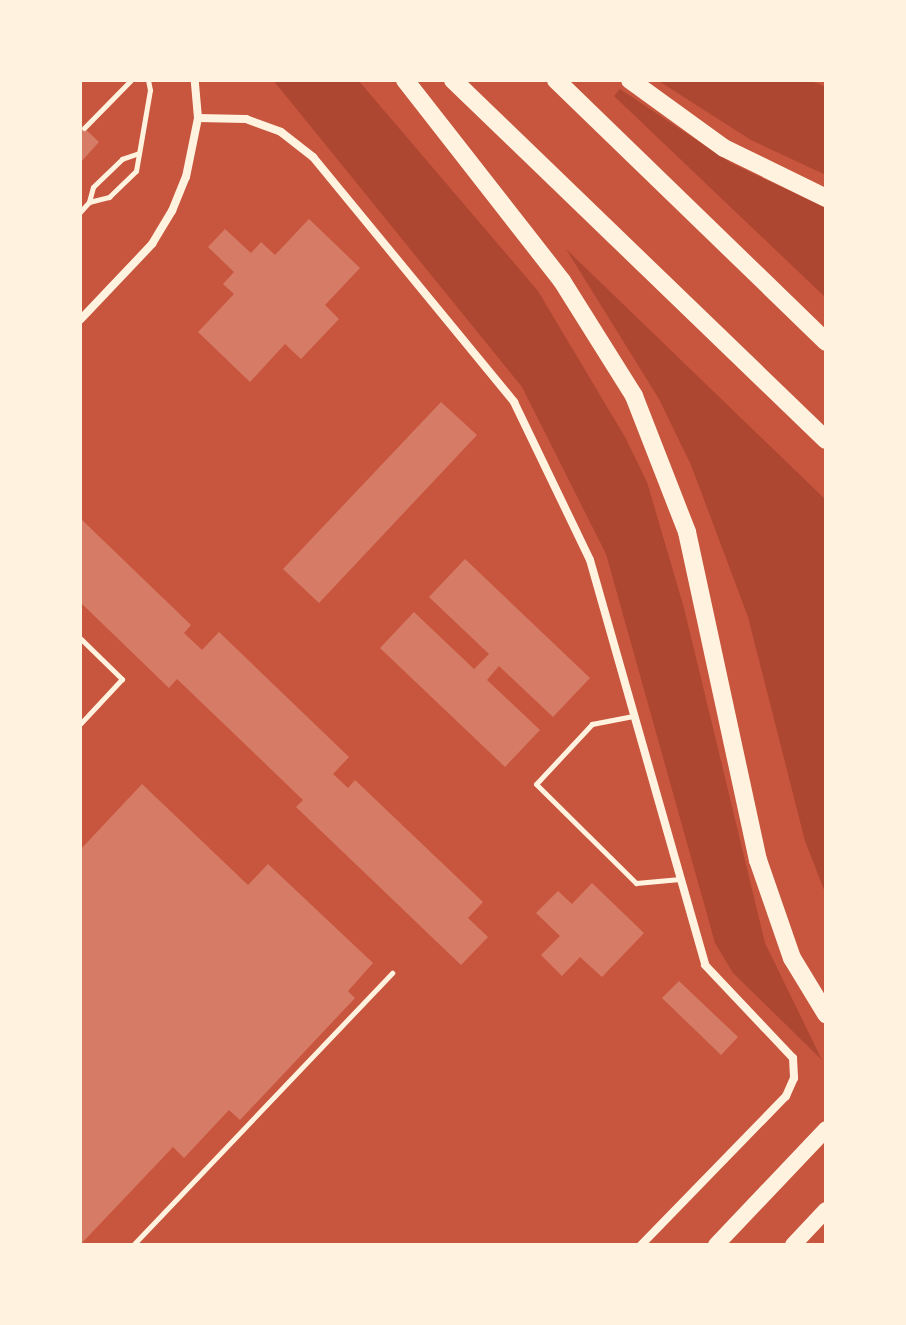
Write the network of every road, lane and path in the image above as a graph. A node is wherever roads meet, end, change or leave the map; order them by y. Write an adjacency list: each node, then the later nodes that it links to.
1 (131, 80): 9 (lane)
2 (148, 80): 10 (lane)
3 (195, 80): 8 (street)
4 (405, 80): 22 (highway)
5 (453, 80): 16 (highway)
6 (556, 80): 15 (highway)
7 (630, 80): 11 (highway)
8 (198, 118): 14 (street); 18 (street)
9 (84, 128)
10 (139, 153): 12 (lane); 12 (lane)
11 (826, 198)
12 (89, 202): 13 (lane)
13 (80, 212)
14 (80, 320)
15 (826, 342)
16 (826, 440)
17 (80, 638): 19 (lane)
18 (634, 716): 20 (street); 20 (lane)
19 (80, 724)
20 (680, 879): 26 (street)
21 (392, 973): 25 (lane)
22 (826, 1014)
23 (826, 1129): 27 (main road)
24 (826, 1210): 28 (main road)
25 (133, 1245)
26 (641, 1245)
27 (716, 1245)
28 (793, 1245)

